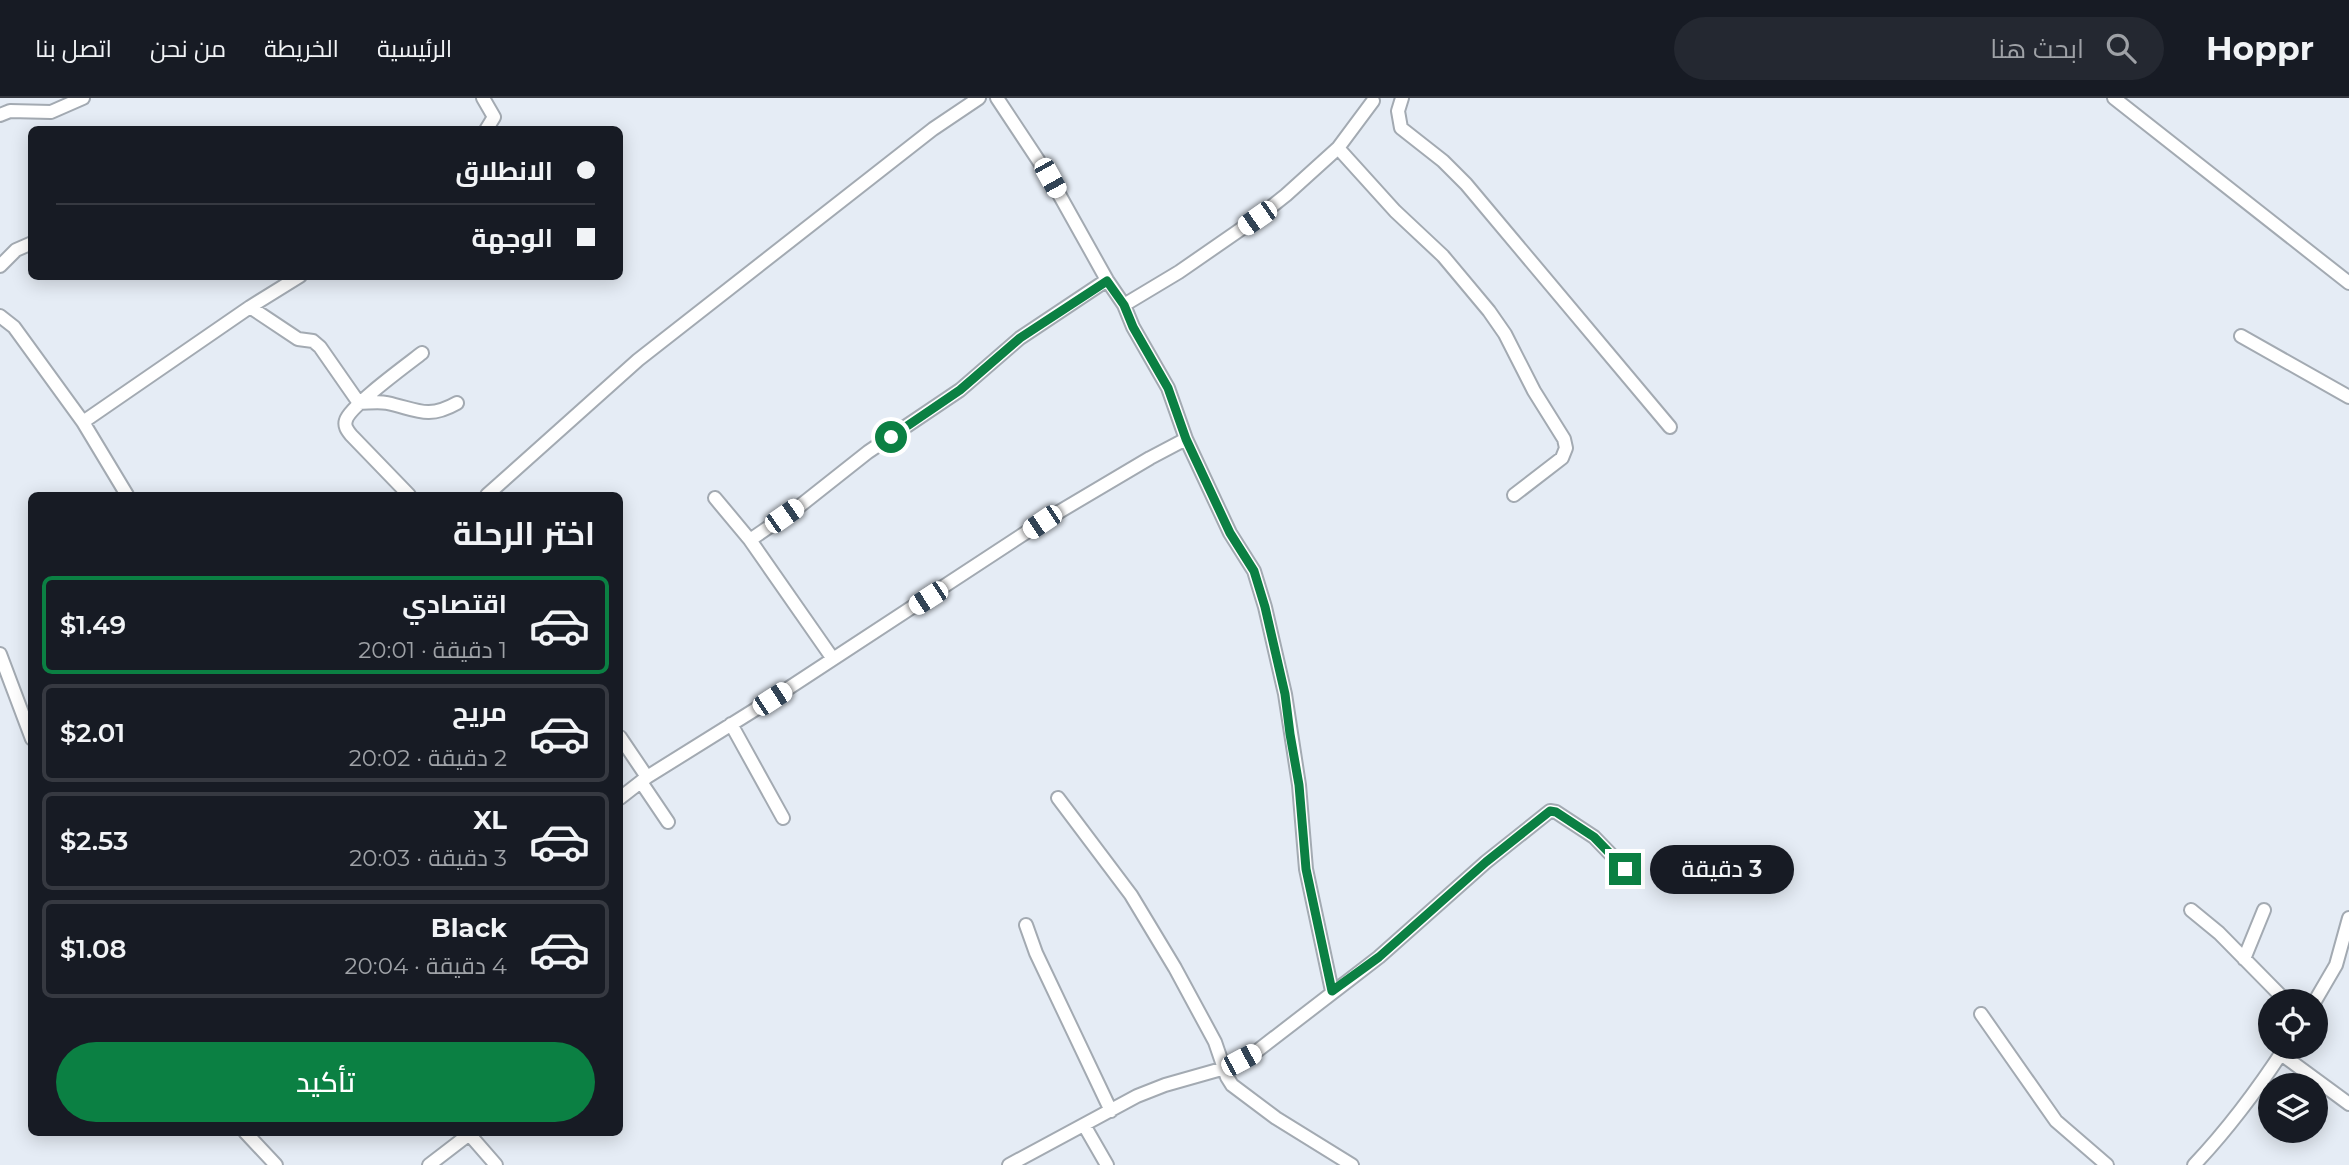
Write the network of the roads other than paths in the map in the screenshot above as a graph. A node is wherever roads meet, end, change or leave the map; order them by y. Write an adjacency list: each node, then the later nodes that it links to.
1 (83, 98): 8 (street)
2 (483, 98): 9 (street)
3 (979, 98): 29 (street)
4 (997, 98): 14 (street)
5 (1402, 98): 25 (street)
6 (2114, 98): 15 (street)
7 (1373, 101): 10 (street)
8 (0, 115)
9 (488, 126)
10 (1338, 148): 16 (street); 30 (street)
11 (28, 245): 12 (street)
12 (0, 266)
13 (294, 280): 17 (street)
14 (1107, 281): 16 (street); 32 (street)
15 (2349, 283)
16 (1124, 305): 26 (street)
17 (250, 307): 22 (street); 24 (street)
18 (0, 316): 24 (street)
19 (2241, 336): 21 (street)
20 (422, 353): 22 (street)
21 (2349, 397)
22 (359, 403): 23 (street); 28 (street)
23 (457, 403)
24 (83, 422): 27 (street)
25 (1670, 426)
26 (1186, 439): 34 (street); 53 (street)
27 (125, 492)
28 (406, 492)
29 (490, 492)
30 (1514, 495)
31 (715, 498): 32 (street)
32 (750, 540): 34 (street)
33 (0, 654): 36 (street)
34 (833, 659): 35 (street)
35 (731, 724): 38 (street); 41 (street)
36 (28, 728)
37 (623, 742): 38 (street)
38 (644, 780): 39 (street); 42 (street)
39 (623, 796)
40 (1058, 798): 57 (street)
41 (783, 818)
42 (668, 822)
43 (1625, 869): 53 (street)
44 (2190, 910): 48 (street)
45 (2264, 910): 48 (street)
46 (2349, 918): 49 (street)
47 (1026, 925): 59 (street)
48 (2244, 959): 51 (street)
49 (2336, 965): 50 (street); 52 (street)
50 (2349, 970)
51 (2274, 989)
52 (2322, 989)
53 (1332, 991): 57 (street)
54 (1981, 1014): 70 (street)
55 (2278, 1059): 71 (street)
56 (2295, 1059): 58 (street)
57 (1225, 1068): 59 (street); 69 (street)
58 (2349, 1104)
59 (1111, 1111): 60 (street)
60 (1084, 1125): 67 (street); 68 (street)
61 (250, 1136): 64 (street)
62 (466, 1136): 65 (street)
63 (472, 1136): 66 (street)
64 (276, 1165)
65 (429, 1165)
66 (496, 1165)
67 (1009, 1165)
68 (1107, 1165)
69 (1352, 1165)
70 (2107, 1165)
71 (2194, 1165)

